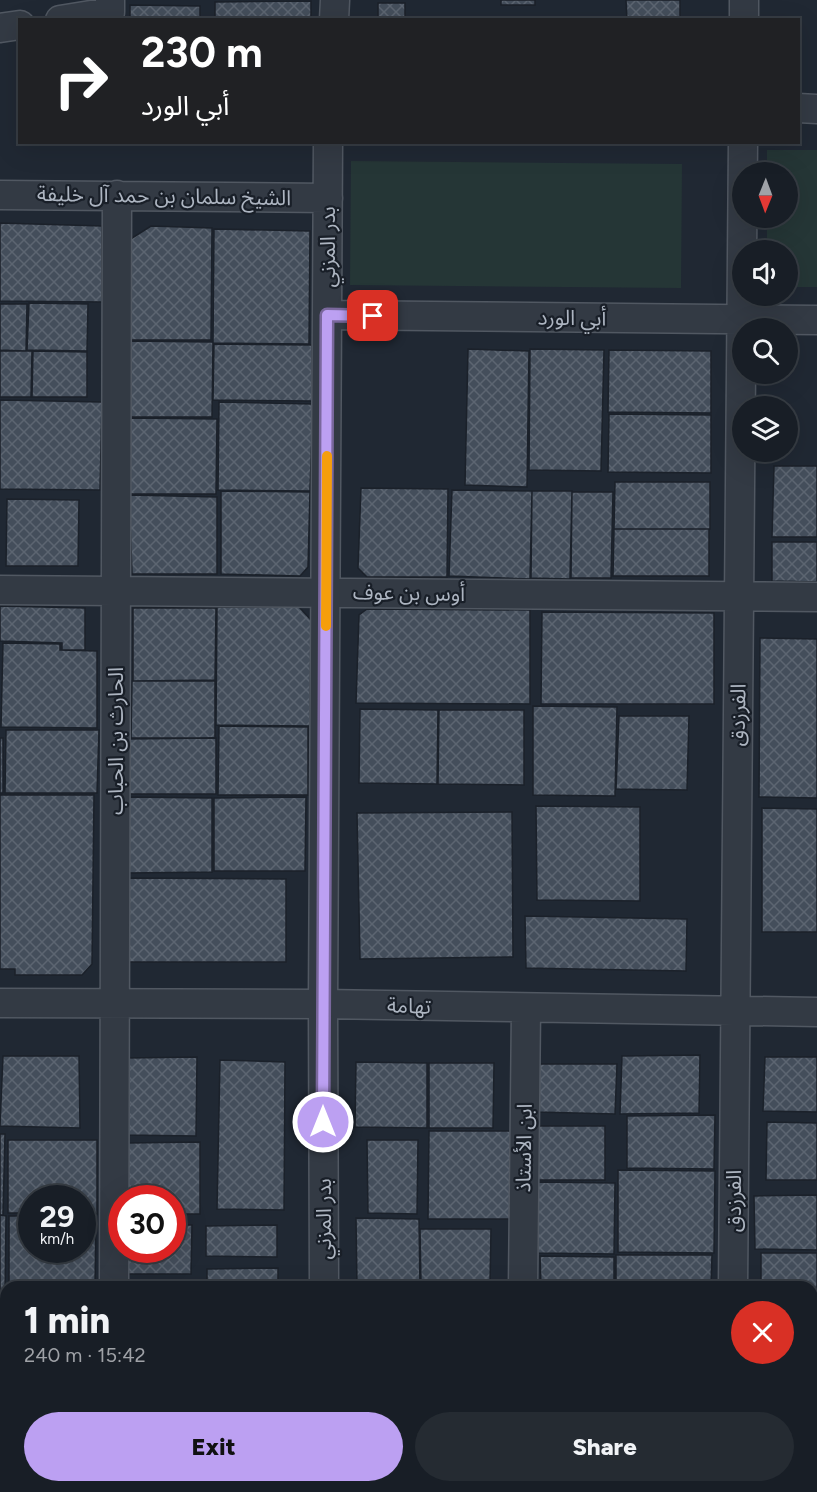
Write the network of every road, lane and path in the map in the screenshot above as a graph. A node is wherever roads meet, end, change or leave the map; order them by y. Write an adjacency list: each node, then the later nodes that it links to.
1 (110, 0): 4 (street)
2 (335, 0): 5 (street)
3 (744, 0): 6 (street)
4 (72, 18)
5 (334, 18)
6 (744, 18)
7 (18, 25): 8 (street)
8 (0, 28)
9 (800, 108): 10 (street)
10 (817, 109)
11 (328, 144): 15 (street, بدر المزني)
12 (743, 144): 17 (street, الفرزدق)
13 (0, 195): 14 (street, الشيخ سلمان بن حمد آل خليفة)
14 (117, 195): 15 (street, الشيخ سلمان بن حمد آل خليفة); 23 (street, الحارث بن الحباب)
15 (328, 198): 16 (street, بدر المزني)
16 (327, 315): 18 (street, أبي الورد); 24 (street, بدر المزني)
17 (740, 318)
18 (732, 319)
19 (798, 320): 20 (street, أبي الورد)
20 (817, 320)
21 (740, 384): 26 (street, الفرزدق)
22 (0, 590): 23 (street, أوس بن عوف)
23 (116, 590): 24 (street, أوس بن عوف); 27 (street, الحارث بن الحباب)
24 (326, 592): 26 (street, أوس بن عوف); 29 (street, بدر المزني)
25 (817, 597): 26 (street, أوس بن عوف)
26 (740, 598): 31 (street, الفرزدق)
27 (114, 1002): 28 (street, تهامة); 29 (street, تهامة); 33 (street, الحارث بن الحباب)
28 (0, 1003)
29 (323, 1004): 30 (street, تهامة); 34 (street, بدر المزني)
30 (526, 1009): 31 (street, تهامة); 35 (street, ابن الأستاذ)
31 (734, 1012): 32 (street, تهامة); 36 (street, الفرزدق)
32 (817, 1012)
33 (114, 1281)
34 (324, 1281)
35 (523, 1281)
36 (733, 1281)

